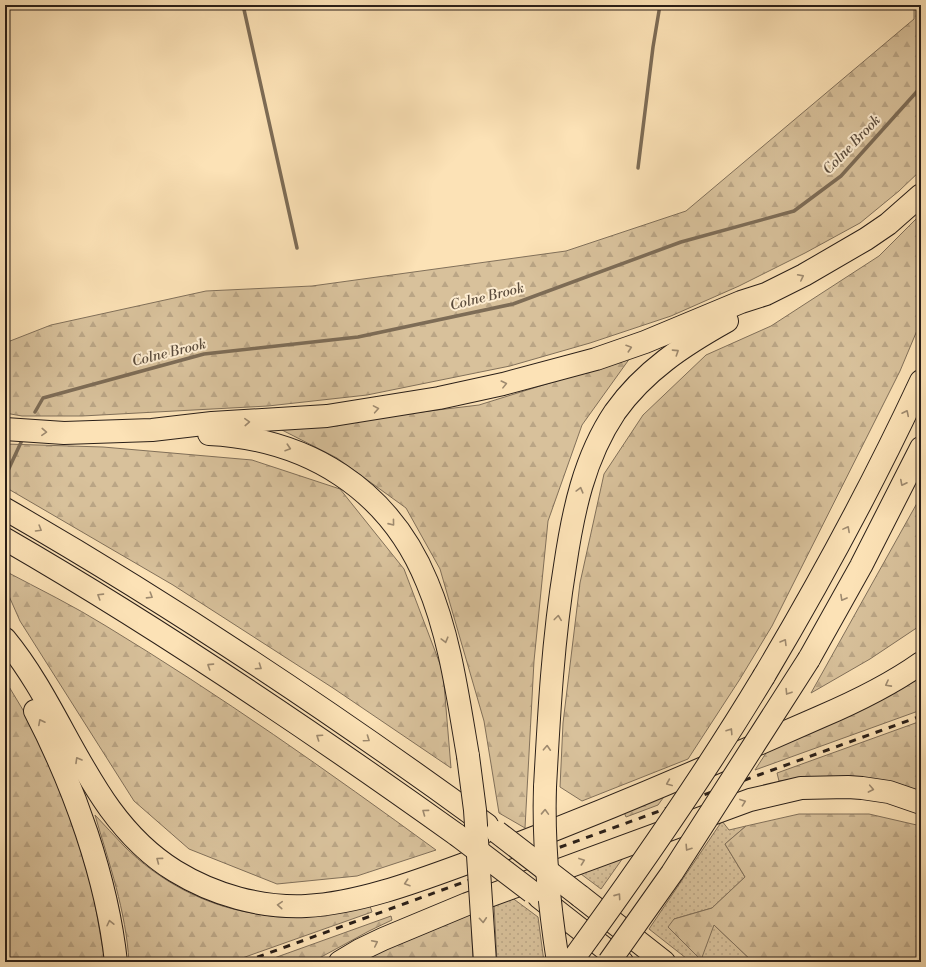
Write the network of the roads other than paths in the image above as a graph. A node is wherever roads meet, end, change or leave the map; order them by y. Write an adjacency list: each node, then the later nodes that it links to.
1 (921, 195): 2 (highway, one-way to 1)
2 (766, 294): 5 (highway, one-way to 2); 16 (highway, one-way to 2, bridge)
3 (921, 381): 17 (highway, one-way to 3, bridge)
4 (5, 429): 5 (highway, one-way to 5)
5 (152, 430): 15 (highway, one-way to 15, bridge)
6 (921, 448): 18 (highway, one-way to 18, bridge)
7 (5, 509): 20 (highway, one-way to 20, bridge)
8 (5, 539): 19 (highway, one-way to 8, bridge)
9 (5, 639): 11 (highway, one-way to 9)
10 (5, 656): 13 (highway, one-way to 10)
11 (921, 663)
12 (921, 803): 14 (highway, one-way to 12)
13 (116, 962)
14 (340, 962)
15 (485, 962)
16 (558, 962)
17 (571, 962)
18 (609, 962)
19 (622, 962)
20 (664, 962)

